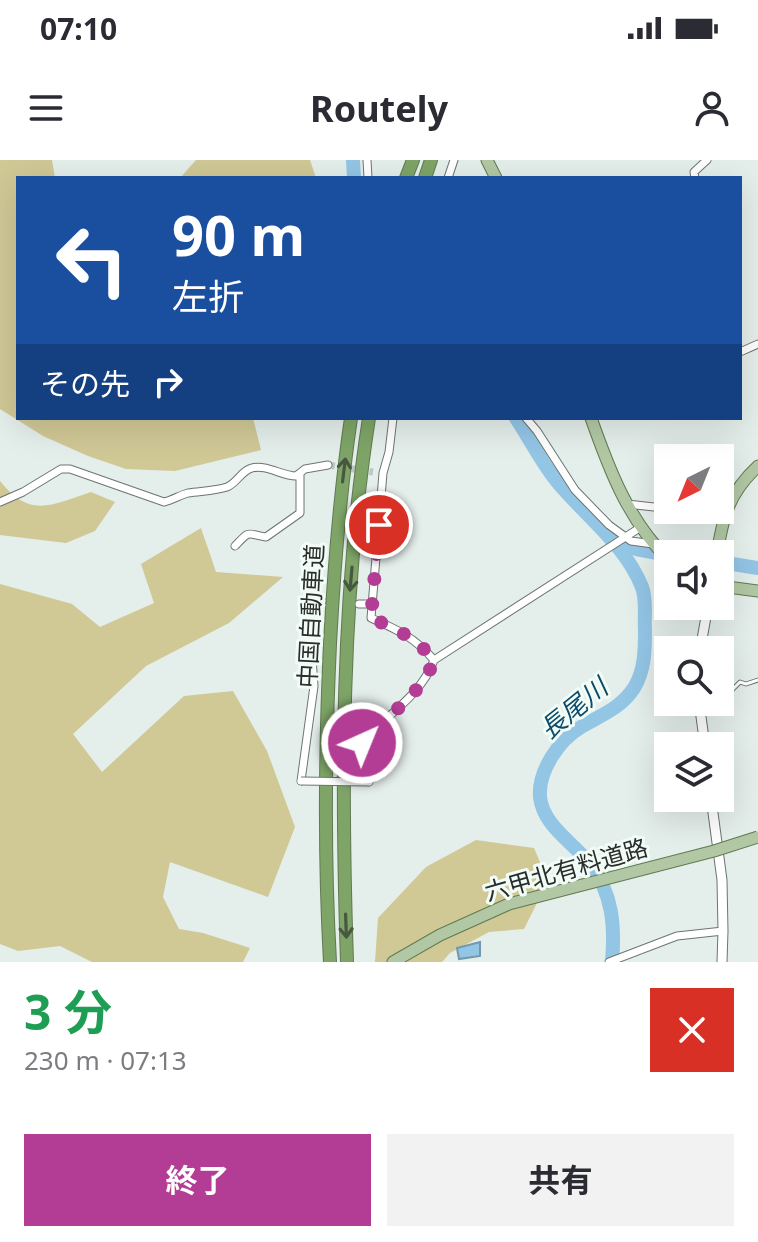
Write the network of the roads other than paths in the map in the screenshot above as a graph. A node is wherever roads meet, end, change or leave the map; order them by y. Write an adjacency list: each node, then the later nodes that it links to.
1 (707, 160): 2 (street)
2 (695, 176)
3 (351, 420): 38 (highway, 中国自動車道, one-way to 3)
4 (369, 420): 39 (highway, 中国自動車道, one-way to 39)
5 (393, 420): 12 (street)
6 (528, 420): 18 (street)
7 (592, 420): 15 (main road)
8 (328, 465): 11 (street)
9 (758, 466): 13 (main road)
10 (373, 472): 12 (street)
11 (300, 473): 14 (street); 21 (street)
12 (383, 473): 29 (street)
13 (736, 492): 19 (main road)
14 (0, 502)
15 (627, 504): 16 (street); 17 (main road)
16 (654, 507)
17 (641, 527): 18 (street); 20 (main road)
18 (624, 537): 22 (street); 30 (street)
19 (720, 540)
20 (654, 543)
21 (235, 546)
22 (654, 546)
23 (316, 565): 26 (street)
24 (734, 588): 25 (main road)
25 (758, 591)
26 (312, 601): 27 (street); 30 (street, bridge)
27 (322, 601)
28 (359, 604): 29 (street)
29 (372, 604): 30 (street)
30 (434, 660)
31 (758, 680): 32 (lane)
32 (734, 688)
33 (701, 716): 34 (street)
34 (703, 732)
35 (713, 812): 37 (street)
36 (758, 837): 40 (main road, 六甲北有料道路, bridge)
37 (723, 931): 41 (street); 42 (street)
38 (330, 962)
39 (347, 962)
40 (393, 962)
41 (609, 962)
42 (722, 962)

